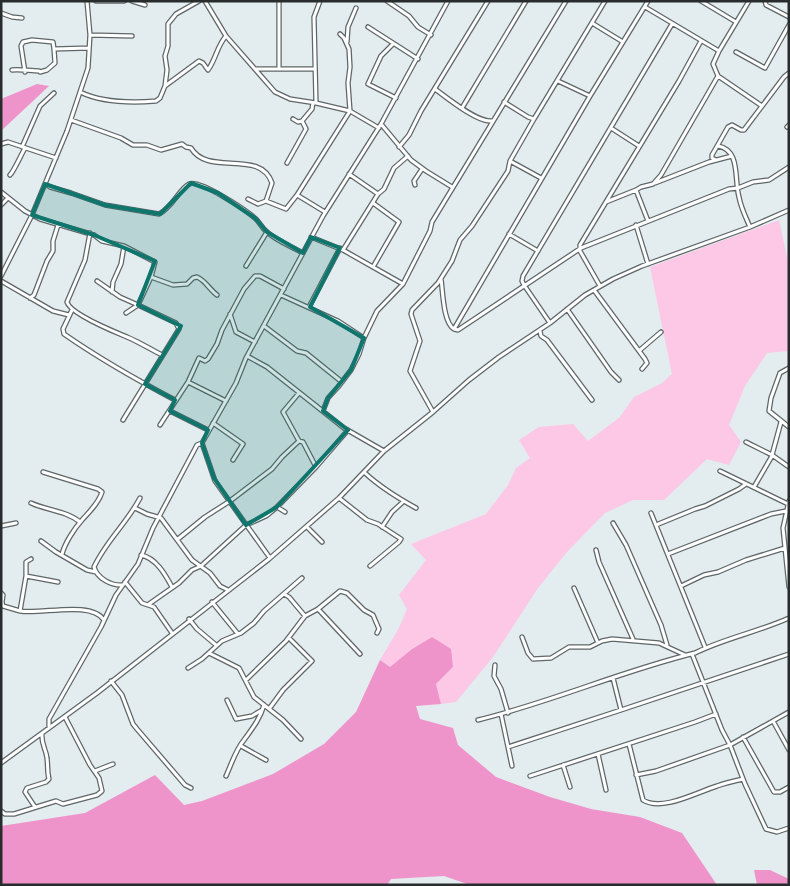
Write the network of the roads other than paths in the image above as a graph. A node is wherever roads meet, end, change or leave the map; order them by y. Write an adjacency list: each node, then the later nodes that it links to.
1 (87, 1): 31 (street)
2 (96, 1): 3 (street)
3 (124, 1)
4 (132, 1): 19 (street)
5 (199, 1): 52 (street)
6 (205, 1): 34 (street)
7 (278, 1): 44 (street)
8 (320, 1): 46 (street)
9 (387, 1): 32 (street)
10 (448, 1): 32 (street)
11 (488, 1): 53 (street)
12 (526, 1): 61 (street)
13 (566, 1): 58 (street)
14 (605, 1): 26 (street)
15 (648, 1): 20 (street)
16 (701, 1): 25 (street)
17 (749, 1): 25 (street)
18 (765, 1): 23 (street)
19 (145, 5)
20 (645, 7): 27 (street); 36 (street)
21 (356, 8): 38 (street)
22 (1, 13): 24 (street)
23 (789, 17)
24 (22, 18)
25 (736, 22): 41 (street)
26 (592, 23): 36 (street); 51 (street)
27 (672, 24): 35 (street); 69 (street)
28 (789, 25): 42 (street)
29 (368, 27): 37 (street)
30 (340, 34): 38 (street)
31 (90, 35): 33 (street); 39 (street)
32 (431, 35): 43 (street)
33 (132, 36)
34 (226, 36): 45 (street); 52 (street)
35 (701, 41): 41 (street); 71 (street)
36 (623, 42): 56 (street)
37 (393, 44): 43 (street); 57 (street)
38 (347, 45): 62 (street)
39 (89, 48): 40 (street); 54 (street)
40 (54, 49): 48 (street); 48 (street)
41 (719, 51): 50 (street)
42 (736, 52)
43 (418, 59): 57 (street)
44 (279, 68): 45 (street); 46 (street)
45 (256, 69): 59 (street)
46 (315, 69): 59 (street)
47 (12, 70): 48 (street)
48 (24, 72)
49 (789, 73): 60 (street)
50 (718, 76): 60 (street); 85 (street)
51 (558, 81): 56 (street); 64 (street)
52 (165, 86): 54 (street)
53 (435, 89): 61 (street); 74 (street)
54 (80, 92): 65 (street)
55 (54, 93): 73 (street)
56 (590, 96): 86 (street)
57 (396, 98): 68 (street)
58 (504, 102): 64 (street); 67 (street)
59 (315, 103): 62 (street); 66 (street)
60 (762, 106): 72 (street)
61 (462, 108): 67 (street)
62 (350, 111): 68 (street); 94 (street)
63 (293, 119): 66 (street)
64 (534, 119): 79 (street)
65 (71, 120): 77 (street); 97 (street)
66 (302, 121): 80 (street)
67 (492, 121): 89 (street)
68 (380, 126): 74 (street); 83 (street)
69 (611, 128): 71 (street); 114 (street)
70 (1, 144): 73 (street)
71 (639, 146): 99 (street)
72 (717, 146): 76 (street); 78 (street)
73 (24, 147): 77 (street); 84 (street)
74 (399, 147): 75 (street)
75 (408, 156): 82 (street); 93 (street)
76 (732, 156): 78 (street); 90 (street)
77 (56, 158): 87 (street)
78 (716, 160): 85 (street)
79 (510, 161): 86 (street); 123 (street)
80 (287, 163)
81 (789, 167): 90 (street)
82 (422, 169): 88 (street); 89 (street)
83 (349, 174): 93 (street); 102 (street)
84 (10, 175)
85 (662, 177): 91 (street)
86 (541, 178): 110 (street)
87 (45, 184): 103 (street); 108 (street)
88 (415, 185)
89 (452, 187): 126 (street)
90 (738, 188): 104 (street); 107 (street)
91 (636, 190): 99 (street); 104 (street)
92 (1, 192): 95 (street)
93 (378, 194): 98 (street)
94 (297, 195): 97 (street); 102 (street)
95 (8, 198): 100 (street); 103 (street)
96 (248, 199): 97 (street)
97 (266, 201)
98 (373, 202): 113 (street); 120 (street)
99 (606, 202): 115 (street)
100 (1, 205)
101 (789, 210): 107 (street)
102 (325, 212): 111 (street)
103 (32, 215): 105 (street); 119 (street)
104 (648, 221): 106 (street)
105 (58, 225): 109 (street); 134 (street)
106 (636, 225): 115 (street); 117 (street)
107 (750, 227): 117 (street)
108 (267, 232): 116 (street); 118 (street)
109 (90, 234): 112 (street); 138 (street)
110 (509, 234): 114 (street); 144 (street)
111 (311, 237): 113 (street); 116 (street)
112 (124, 246): 122 (street); 131 (street)
113 (342, 249): 120 (street); 136 (street)
114 (538, 251): 127 (street)
115 (580, 251): 127 (street); 128 (street)
116 (303, 253): 129 (street)
117 (648, 264): 128 (street)
118 (246, 266)
119 (4, 267): 121 (street)
120 (373, 267): 126 (street)
121 (1, 276)
122 (151, 277): 132 (street); 135 (street)
123 (441, 279): 144 (street); 164 (street)
124 (1, 281): 134 (street)
125 (97, 281): 131 (street)
126 (403, 284): 147 (street)
127 (524, 285): 142 (street); 144 (street)
128 (600, 286): 130 (street)
129 (284, 289): 133 (street); 140 (street)
130 (594, 290): 137 (street); 149 (street)
131 (112, 292): 135 (street)
132 (217, 295)
133 (281, 295): 136 (street); 143 (street)
134 (30, 298): 141 (street)
135 (138, 305): 139 (street); 150 (street)
136 (310, 307): 147 (street)
137 (568, 309): 142 (street); 154 (street)
138 (72, 310): 141 (street); 150 (street)
139 (126, 313)
140 (230, 314): 148 (street); 155 (street)
141 (69, 315): 157 (street)
142 (550, 323): 145 (street)
143 (264, 326): 148 (street); 156 (street)
144 (454, 329)
145 (540, 330): 160 (street); 164 (street)
146 (661, 332): 149 (street)
147 (364, 338): 156 (street)
148 (255, 342): 151 (street)
149 (640, 350): 153 (street)
150 (162, 355): 157 (street)
151 (248, 356): 158 (street); 161 (street)
152 (789, 368): 166 (street)
153 (642, 369)
154 (619, 380)
155 (188, 382): 159 (street); 161 (street)
156 (342, 382): 163 (street)
157 (145, 384): 159 (street); 165 (street)
158 (299, 392): 163 (street); 172 (street)
159 (175, 400): 162 (street)
160 (592, 400)
161 (226, 401): 167 (street)
162 (170, 410): 168 (street); 170 (street)
163 (323, 410): 171 (street)
164 (433, 412): 175 (street)
165 (123, 420)
166 (781, 422): 169 (street); 176 (street)
167 (213, 423): 170 (street); 177 (street)
168 (160, 425)
169 (789, 427)
170 (208, 430): 174 (street)
171 (348, 430): 175 (street); 179 (street)
172 (299, 441): 179 (street); 187 (street)
173 (746, 442): 176 (street)
174 (202, 445): 187 (street); 197 (street)
175 (384, 452): 182 (street)
176 (772, 455): 178 (street); 184 (street)
177 (233, 460)
178 (789, 466)
179 (316, 467): 192 (street)
180 (43, 472): 198 (street)
181 (720, 472): 183 (street)
182 (365, 473): 186 (street); 188 (street)
183 (746, 484): 184 (street); 201 (street)
184 (754, 487): 189 (street)
185 (140, 498): 191 (street)
186 (339, 498): 204 (street); 205 (street)
187 (230, 501): 203 (street); 206 (street)
188 (404, 501): 193 (street); 205 (street)
189 (788, 502): 194 (street)
190 (31, 503): 198 (street)
191 (135, 508): 197 (street); 218 (street)
192 (278, 508): 195 (street); 203 (street)
193 (416, 508)
194 (786, 510): 209 (street); 212 (street)
195 (285, 512)
196 (651, 513): 201 (street)
197 (159, 516): 206 (street); 213 (street)
198 (80, 522): 211 (street)
199 (16, 523): 202 (street)
200 (614, 523): 250 (street)
201 (656, 525): 212 (street)
202 (1, 526)
203 (246, 526): 214 (street); 216 (street)
204 (307, 527): 208 (street); 214 (street)
205 (382, 527): 217 (street)
206 (178, 538): 216 (street)
207 (41, 541): 211 (street)
208 (322, 542)
209 (785, 548): 226 (street); 228 (street)
210 (596, 550): 247 (street)
211 (62, 554): 219 (street)
212 (668, 554): 226 (street)
213 (141, 555): 224 (street); 227 (street)
214 (270, 558): 231 (street)
215 (31, 559): 221 (street)
216 (201, 566): 227 (street); 231 (street)
217 (370, 566)
218 (94, 567): 219 (street); 220 (street)
219 (91, 571): 220 (street)
220 (96, 572): 225 (street)
221 (26, 576): 223 (street); 237 (street)
222 (302, 578): 233 (street)
223 (58, 582)
224 (124, 584): 225 (street); 230 (street); 235 (street)
225 (117, 586): 230 (street)
226 (680, 586): 251 (street)
227 (172, 587): 235 (street)
228 (789, 587)
229 (574, 588): 248 (street)
230 (119, 590): 239 (street)
231 (228, 590): 234 (street)
232 (1, 593): 237 (street)
233 (284, 594): 238 (street); 244 (street)
234 (212, 602): 241 (street); 244 (street)
235 (149, 604): 242 (street)
236 (318, 609): 238 (street); 243 (street); 253 (street)
237 (20, 611): 239 (street)
238 (305, 616): 246 (street)
239 (104, 618): 275 (street)
240 (789, 618): 251 (street)
241 (189, 619): 242 (street); 249 (street)
242 (172, 633): 261 (street)
243 (377, 633)
244 (238, 634): 249 (street)
245 (522, 637): 248 (street)
246 (289, 638): 260 (street); 265 (street)
247 (633, 640): 248 (street); 250 (street)
248 (598, 643)
249 (216, 645): 252 (street)
250 (667, 646): 256 (street)
251 (705, 647): 254 (street)
252 (209, 653): 258 (street); 260 (street)
253 (360, 654)
254 (692, 654): 256 (street); 262 (street)
255 (789, 654): 262 (street)
256 (685, 655): 259 (street)
257 (495, 665): 269 (street)
258 (188, 668)
259 (613, 678): 267 (street); 269 (street)
260 (246, 680): 264 (street)
261 (111, 681): 272 (street); 297 (street)
262 (702, 683): 267 (street); 271 (street)
263 (226, 700): 266 (street)
264 (264, 705): 265 (street); 266 (street)
265 (270, 709): 278 (street)
266 (262, 710): 281 (street)
267 (621, 710): 282 (street)
268 (789, 712): 274 (street)
269 (508, 713): 270 (street)
270 (501, 714): 273 (street); 282 (street)
271 (716, 714): 279 (street); 280 (street)
272 (64, 717): 275 (street); 290 (street)
273 (478, 720)
274 (773, 721): 277 (street); 283 (street)
275 (49, 728): 276 (street)
276 (42, 733): 286 (street); 299 (street)
277 (744, 738): 280 (street); 296 (street)
278 (301, 739)
279 (629, 744): 284 (street); 291 (street)
280 (730, 745): 291 (street); 294 (street)
281 (241, 746): 285 (street); 292 (street)
282 (508, 746): 289 (street)
283 (789, 750)
284 (598, 754): 288 (street); 298 (street)
285 (266, 760)
286 (1, 763)
287 (113, 764): 290 (street)
288 (564, 765): 293 (street); 295 (street)
289 (512, 766)
290 (95, 771): 299 (street)
291 (636, 775): 294 (street)
292 (226, 776)
293 (530, 776)
294 (743, 778): 301 (street)
295 (570, 787)
296 (789, 787)
297 (191, 788)
298 (606, 790)
299 (35, 807): 300 (street)
300 (1, 811)
301 (789, 828)

